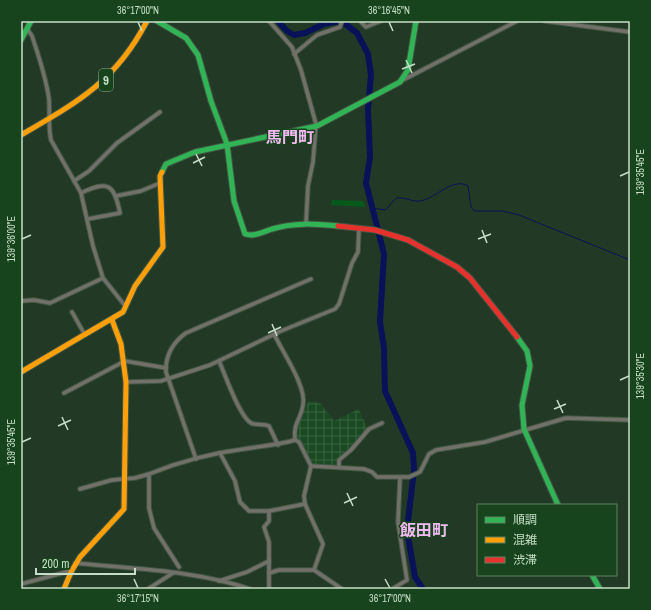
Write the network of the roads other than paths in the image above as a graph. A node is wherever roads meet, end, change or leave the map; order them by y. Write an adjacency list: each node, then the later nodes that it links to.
1 (31, 21): 11 (street)
2 (147, 21): 17 (street, 9)
3 (157, 21): 20 (street)
4 (269, 21): 14 (street)
5 (342, 21): 14 (street)
6 (360, 21): 7 (street)
7 (381, 21)
8 (416, 21): 15 (street)
9 (517, 21): 15 (street)
10 (545, 21): 12 (street)
11 (28, 30): 13 (street); 17 (street)
12 (630, 32)
13 (21, 40)
14 (294, 54): 18 (street)
15 (403, 80): 18 (street)
16 (160, 112): 21 (street)
17 (49, 118): 19 (street, 9); 21 (street)
18 (317, 126): 20 (street); 26 (street)
19 (21, 135)
20 (227, 144): 22 (street); 26 (street)
21 (74, 181): 23 (street)
22 (160, 183): 24 (street); 31 (street)
23 (81, 193): 24 (street); 25 (street)
24 (116, 196): 25 (street)
25 (88, 220): 28 (street)
26 (306, 222): 27 (street)
27 (359, 228): 34 (street); 45 (street)
28 (102, 278): 30 (street); 31 (street)
29 (311, 279): 38 (street)
30 (21, 301)
31 (126, 307): 33 (street)
32 (72, 312): 35 (street)
33 (112, 320): 35 (street); 36 (street)
34 (274, 334): 37 (street); 46 (street)
35 (85, 335): 39 (street)
36 (123, 361): 38 (street); 41 (street); 42 (street)
37 (219, 361): 40 (street); 47 (street)
38 (166, 368): 40 (street)
39 (21, 372)
40 (168, 378): 41 (street); 49 (street)
41 (126, 382): 53 (street)
42 (64, 393)
43 (630, 420): 45 (street)
44 (382, 423): 51 (street)
45 (524, 429): 54 (street); 57 (street)
46 (295, 440): 47 (street); 50 (street)
47 (278, 445): 48 (street)
48 (220, 453): 49 (street); 58 (street)
49 (196, 459): 52 (street)
50 (311, 466): 51 (street); 56 (street)
51 (339, 467): 54 (street)
52 (149, 474): 53 (street); 61 (street)
53 (126, 478): 55 (street); 60 (street)
54 (400, 478): 74 (street)
55 (80, 489)
56 (305, 504): 58 (street); 62 (street)
57 (558, 504)
58 (269, 511): 59 (street)
59 (269, 561): 65 (street); 67 (street)
60 (75, 563): 63 (street); 64 (street)
61 (179, 567)
62 (314, 570): 65 (street); 73 (street)
63 (70, 571): 68 (street); 69 (street)
64 (173, 573): 67 (street); 70 (street)
65 (269, 573): 72 (street)
66 (593, 576): 75 (street)
67 (218, 581): 71 (street)
68 (21, 584)
69 (64, 589)
70 (148, 589)
71 (250, 589)
72 (269, 589)
73 (342, 589)
74 (392, 589)
75 (600, 589)

